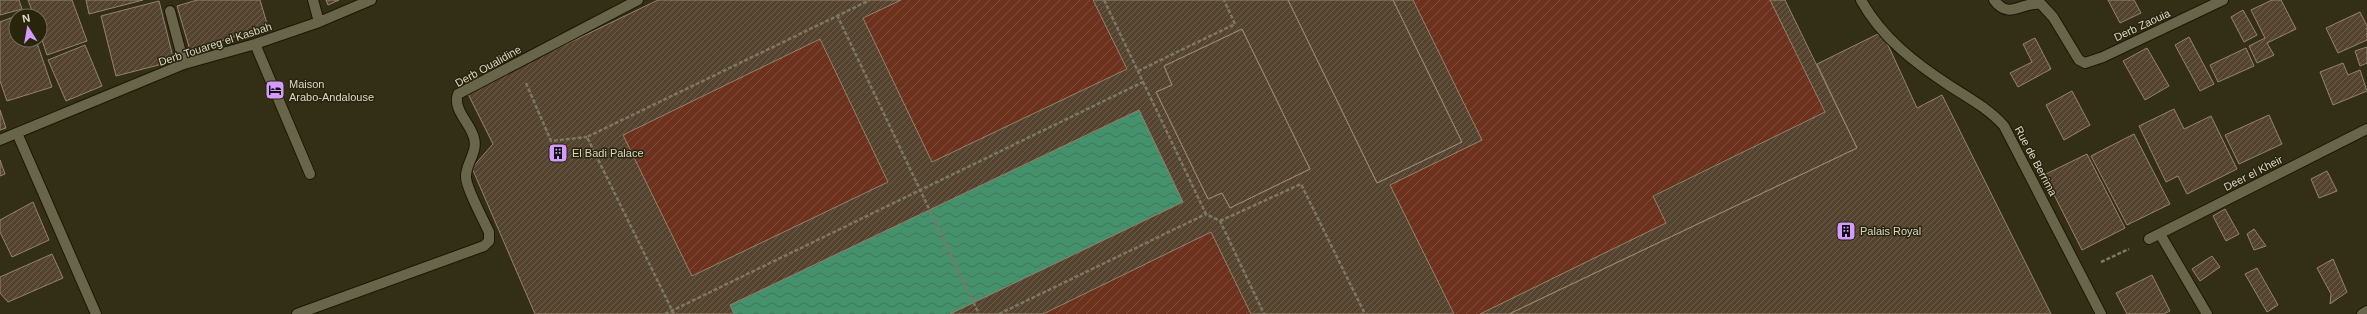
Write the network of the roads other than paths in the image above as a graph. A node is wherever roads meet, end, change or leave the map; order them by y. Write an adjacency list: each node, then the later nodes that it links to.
1 (313, 0): 8 (street)
2 (371, 0): 8 (street, Derb Touareg el Kasbah)
3 (638, 0): 19 (street, Derb Oualidine)
4 (1861, 0): 20 (street, Rue de Berrima)
5 (1994, 0): 6 (street, Derb Zaouia)
6 (2223, 0)
7 (170, 11): 10 (street)
8 (319, 22): 9 (street, Derb Touareg el Kasbah)
9 (255, 44): 10 (street, Derb Touareg el Kasbah); 14 (street)
10 (184, 64): 12 (street, Derb Touareg el Kasbah)
11 (2367, 129): 15 (street, Deer el Kheir)
12 (17, 133): 13 (street, Derb Touareg el Kasbah); 18 (street)
13 (0, 140)
14 (310, 174)
15 (2160, 234): 16 (street, Deer el Kheir); 21 (street)
16 (2149, 239)
17 (2367, 311): 22 (street)
18 (96, 314)
19 (297, 314)
20 (2101, 314)
21 (2207, 314)
22 (2362, 314)

